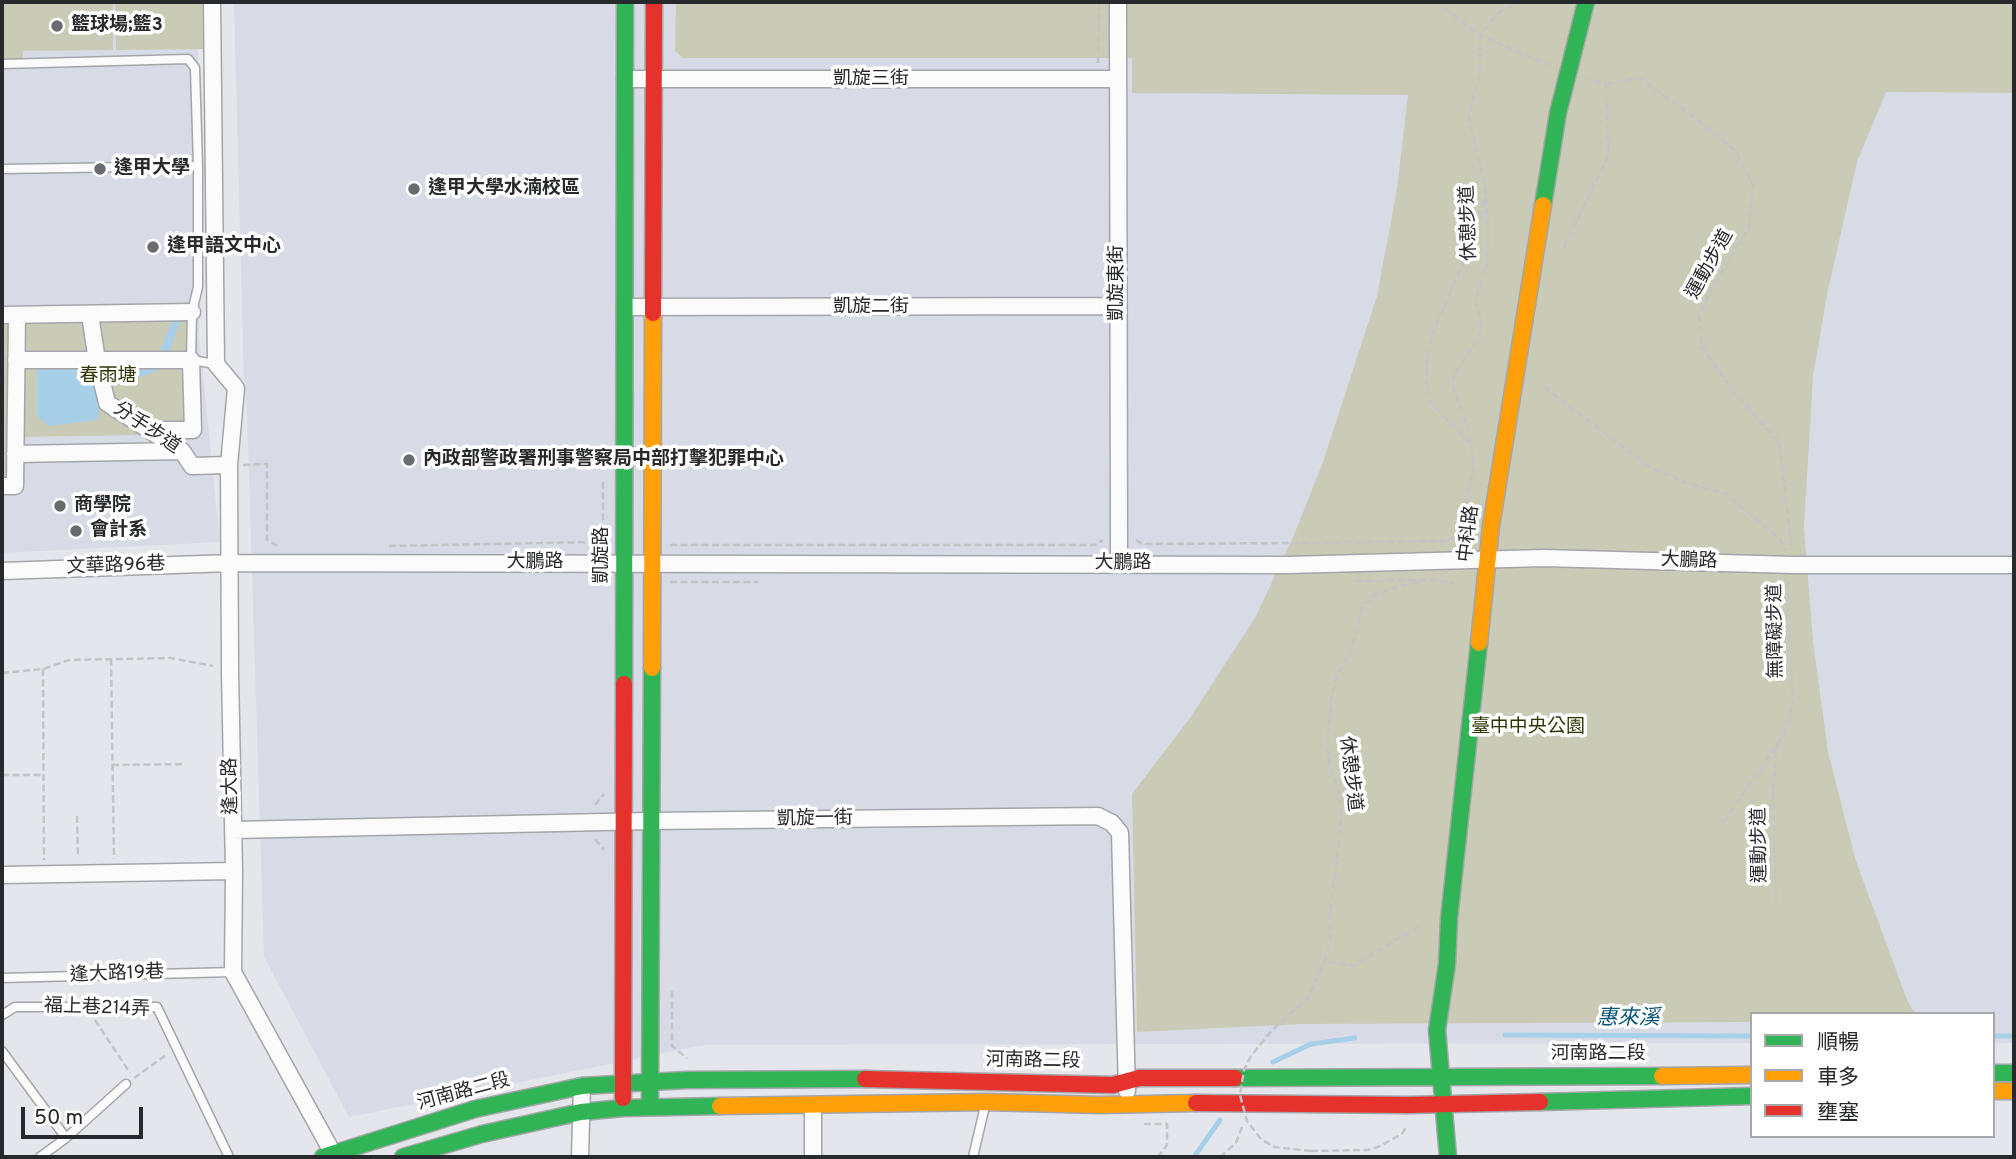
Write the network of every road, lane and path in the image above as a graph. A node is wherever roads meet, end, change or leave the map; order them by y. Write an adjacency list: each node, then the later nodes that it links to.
1 (212, 2): 25 (street)
2 (625, 2): 10 (street, 凱旋路)
3 (654, 2): 12 (street)
4 (1099, 2): 9 (path)
5 (1118, 2): 11 (street, 凱旋東街)
6 (1521, 2): 16 (path, 休憩步道)
7 (1586, 2): 40 (street, 中科路)
8 (2, 64): 14 (lane)
9 (1098, 65)
10 (625, 79): 12 (street, 凱旋三街); 18 (street, 凱旋路)
11 (1118, 79): 12 (street, 凱旋三街); 17 (street, 凱旋東街)
12 (654, 80): 19 (street)
13 (1606, 84): 45 (path, 運動步道)
14 (198, 166): 15 (lane); 20 (lane)
15 (2, 169)
16 (1485, 197): 29 (path, 休憩步道); 29 (path)
17 (1118, 306): 19 (street, 凱旋二街); 44 (street, 凱旋東街)
18 (625, 307): 19 (street, 凱旋二街); 42 (street, 凱旋路)
19 (654, 308): 43 (street)
20 (192, 312): 21 (street); 24 (lane)
21 (90, 314): 22 (street); 26 (street, 分手步道)
22 (9, 315): 23 (street)
23 (16, 360): 26 (street); 31 (street)
24 (191, 360): 25 (lane); 26 (street); 28 (street)
25 (216, 364): 32 (street, 逢大路)
26 (100, 370): 28 (street, 分手步道)
27 (1544, 387): 45 (path, 無障礙步道)
28 (152, 430): 30 (street, 分手步道)
29 (1472, 444): 35 (path, 休憩步道)
30 (182, 451): 31 (street); 32 (street, 分手步道)
31 (15, 454): 33 (street)
32 (229, 465): 39 (path); 41 (street, 逢大路)
33 (2, 486)
34 (603, 534): 38 (path)
35 (1133, 537)
36 (1106, 539): 37 (path)
37 (666, 545)
38 (377, 546)
39 (281, 548)
40 (1488, 559): 44 (street, 大鵬路); 45 (street, 大鵬路); 89 (street, 中科路)
41 (231, 563): 42 (street, 大鵬路); 47 (street, 文華路96巷); 56 (street, 逢大路)
42 (624, 563): 43 (street, 大鵬路); 67 (street, 凱旋路)
43 (652, 563): 44 (street, 大鵬路); 66 (street)
44 (1119, 564)
45 (1794, 565): 46 (street, 大鵬路); 58 (path, 無障礙步道)
46 (2014, 565)
47 (2, 571)
48 (1441, 577): 49 (path, 休憩步道)
49 (1431, 580): 50 (path); 52 (path); 79 (path, 休憩步道)
50 (1348, 581)
51 (763, 582): 53 (path)
52 (1455, 584)
53 (666, 589)
54 (111, 659): 55 (path); 56 (path); 60 (path)
55 (43, 669): 57 (path); 62 (path)
56 (229, 671): 69 (street, 逢大路)
57 (2, 673)
58 (1777, 743): 68 (path, 無障礙步道); 77 (path, 運動步道)
59 (185, 764): 60 (path)
60 (113, 765): 73 (path)
61 (2, 775): 62 (path)
62 (43, 775): 74 (path)
63 (605, 792): 64 (path)
64 (595, 805)
65 (77, 816): 75 (path)
66 (650, 821): 67 (street, 凱旋一街); 91 (street, 凱旋一街); 92 (street)
67 (625, 822): 69 (street, 凱旋一街); 93 (street, 凱旋路)
68 (1724, 822)
69 (233, 830): 72 (street, 逢大路)
70 (594, 839): 71 (path)
71 (604, 851)
72 (234, 871): 73 (street); 80 (street, 逢大路)
73 (114, 873): 75 (street)
74 (44, 874): 75 (street); 76 (street)
75 (78, 874)
76 (2, 875)
77 (1776, 905)
78 (1419, 926): 79 (path)
79 (1325, 961): 105 (path, bridge)
80 (233, 972): 81 (lane, 逢大路19巷); 109 (street, 逢大路)
81 (2, 978)
82 (86, 1007): 83 (lane, 福上巷214弄); 90 (path); 111 (lane, 福上巷214弄)
83 (2, 1016)
84 (2, 1051): 108 (lane)
85 (170, 1052): 90 (path)
86 (1995, 1073): 87 (street)
87 (2014, 1073)
88 (1750, 1075): 89 (street, 河南路二段)
89 (1440, 1078): 91 (street, 河南路二段); 100 (street, 中科路)
90 (130, 1082): 108 (lane)
91 (1126, 1082): 92 (street, 河南路二段); 99 (street, 凱旋一街)
92 (650, 1083): 93 (street, 河南路二段); 102 (street)
93 (623, 1084): 94 (street, 河南路二段); 103 (street, 凱旋路)
94 (582, 1086): 104 (street); 109 (street, 河南路二段)
95 (1995, 1091): 96 (street)
96 (2014, 1091)
97 (1750, 1096): 100 (street)
98 (986, 1102): 99 (street); 101 (street); 115 (lane)
99 (1127, 1103): 100 (street)
100 (1442, 1104): 118 (street, 中科路)
101 (813, 1105): 102 (street); 114 (street)
102 (650, 1107): 103 (street)
103 (623, 1108): 104 (street)
104 (581, 1112): 112 (street); 113 (street)
105 (1247, 1121): 106 (path, bridge); 117 (path)
106 (1409, 1123)
107 (1140, 1124): 116 (path)
108 (66, 1138): 110 (lane)
109 (330, 1156)
110 (40, 1157)
111 (229, 1157)
112 (403, 1157)
113 (580, 1157)
114 (813, 1157)
115 (973, 1157)
116 (1158, 1157)
117 (1220, 1157)
118 (1448, 1157)

